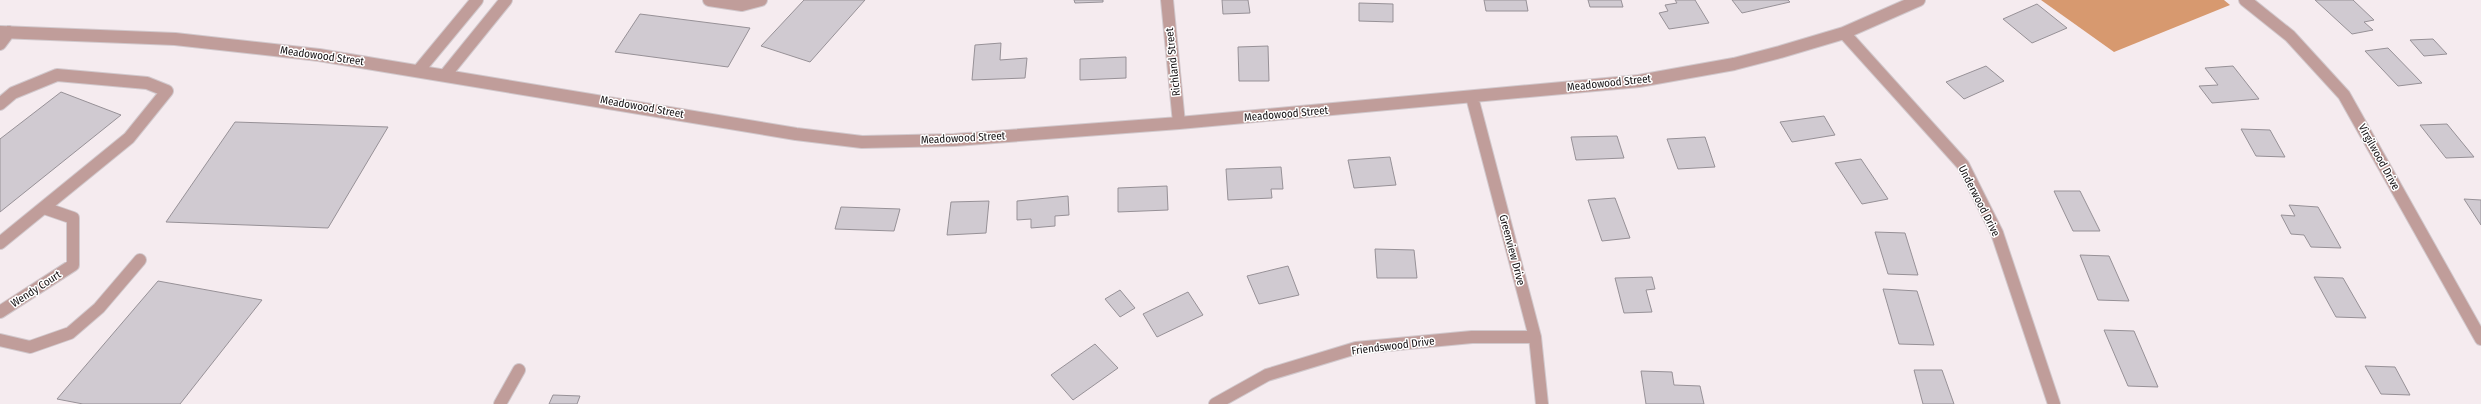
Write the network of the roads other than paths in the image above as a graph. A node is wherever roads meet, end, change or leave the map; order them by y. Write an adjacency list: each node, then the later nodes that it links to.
1 (477, 0): 11 (street)
2 (506, 0): 12 (street)
3 (709, 0): 4 (street)
4 (761, 0)
5 (1167, 0): 15 (street, Richland Street)
6 (1919, 0): 9 (street, Meadowood Street)
7 (2245, 0): 21 (street, Virgilwood Drive)
8 (4, 32): 10 (street); 11 (street, Meadowood Street)
9 (1844, 33): 13 (street, Meadowood Street); 27 (street, Underwood Drive)
10 (0, 44)
11 (419, 70): 12 (street, Meadowood Street)
12 (446, 74): 15 (street, Meadowood Street)
13 (1472, 97): 15 (street, Meadowood Street); 20 (street, Greenview Drive)
14 (0, 104): 16 (street)
15 (1179, 123)
16 (44, 208): 17 (street); 19 (street, Wendy Court)
17 (0, 244)
18 (140, 260): 22 (street)
19 (0, 312)
20 (1535, 337): 25 (street, Friendswood Drive); 26 (street, Greenview Drive)
21 (2481, 339)
22 (0, 340)
23 (519, 370): 24 (street)
24 (500, 404)
25 (1215, 404)
26 (1542, 404)
27 (2054, 404)

